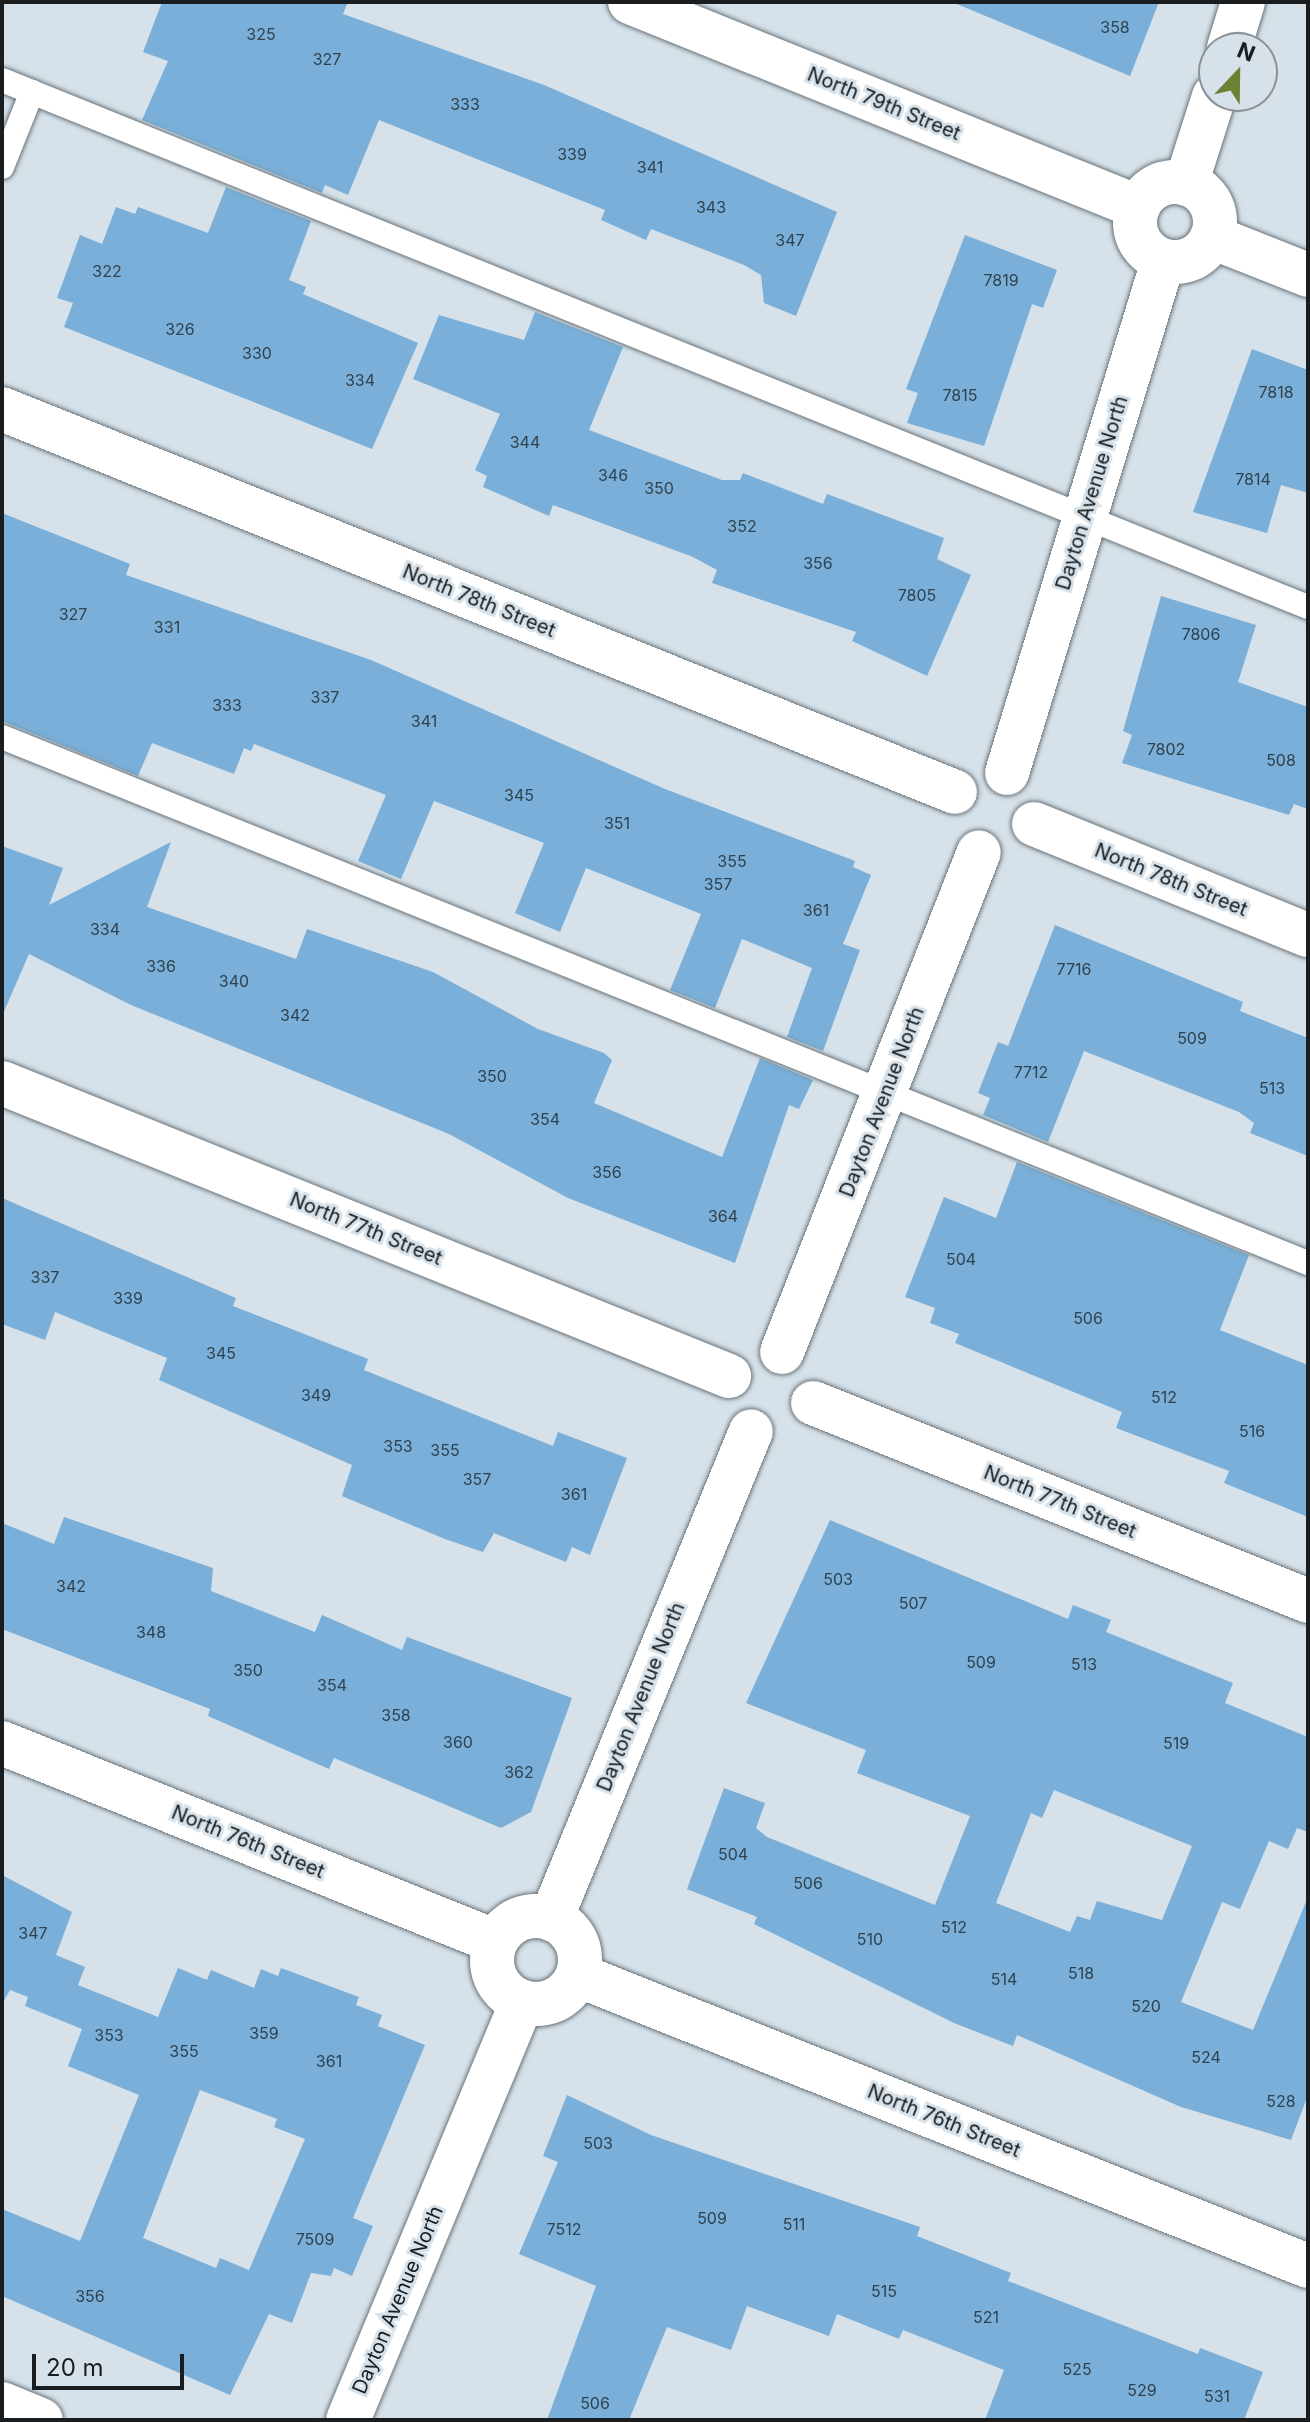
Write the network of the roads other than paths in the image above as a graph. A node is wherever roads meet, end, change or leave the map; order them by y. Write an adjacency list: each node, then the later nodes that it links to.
1 (630, 2): 9 (street, North 79th Street)
2 (1243, 2): 3 (street)
3 (1234, 32)
4 (2, 80): 5 (lane)
5 (32, 92): 7 (lane); 14 (lane)
6 (1209, 112): 8 (street)
7 (2, 167)
8 (1186, 184): 9 (street); 10 (street)
9 (1138, 207): 11 (street)
10 (1212, 237): 11 (street); 12 (street)
11 (1163, 261): 14 (street, Dayton Avenue North)
12 (1308, 275)
13 (2, 409): 18 (street, North 78th Street)
14 (1084, 517): 15 (lane); 17 (street, Dayton Avenue North)
15 (1308, 607)
16 (2, 737): 23 (lane)
17 (1007, 773): 18 (street); 19 (street)
18 (955, 792): 20 (street)
19 (1034, 824): 20 (street); 21 (street, North 78th Street)
20 (979, 852): 23 (street, Dayton Avenue North)
21 (1308, 935)
22 (2, 1083): 26 (street, North 77th Street)
23 (887, 1092): 24 (lane); 25 (street, Dayton Avenue North)
24 (1308, 1263)
25 (782, 1352): 26 (street); 27 (street)
26 (729, 1376): 28 (street)
27 (813, 1403): 28 (street); 29 (street, North 77th Street)
28 (751, 1431): 31 (street, Dayton Avenue North)
29 (1308, 1601)
30 (2, 1743): 32 (street, North 76th Street)
31 (551, 1919): 32 (street); 33 (street)
32 (494, 1941): 34 (street)
33 (580, 1976): 34 (street); 35 (street, North 76th Street)
34 (522, 2002): 38 (street, Dayton Avenue North)
35 (1308, 2266)
36 (2, 2404): 37 (street)
37 (41, 2420)
38 (348, 2420)

